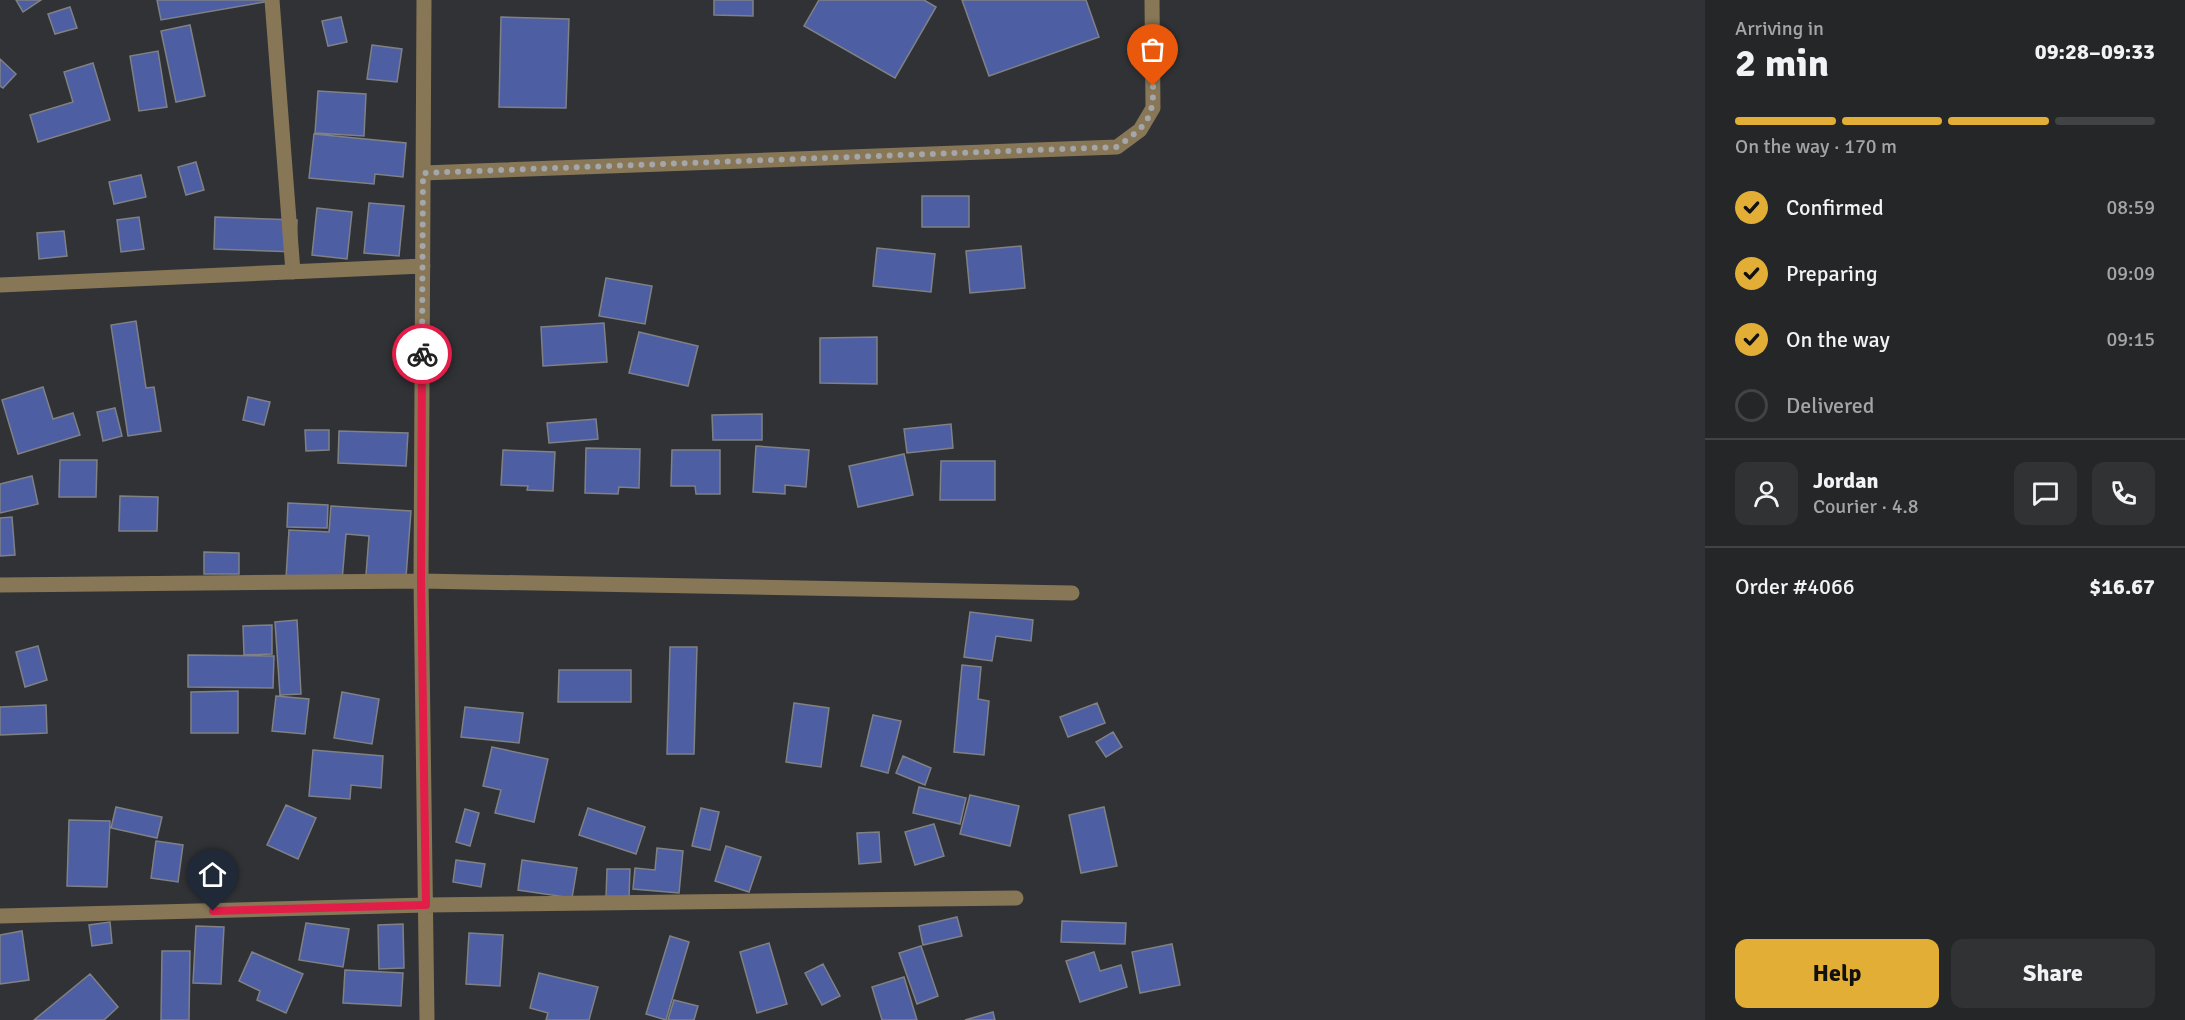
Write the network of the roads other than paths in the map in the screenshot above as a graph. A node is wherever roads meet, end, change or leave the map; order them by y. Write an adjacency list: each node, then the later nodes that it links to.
1 (272, 0): 6 (street)
2 (424, 0): 4 (street)
3 (1152, 0): 4 (street)
4 (423, 173): 5 (street)
5 (423, 266): 6 (street); 8 (street)
6 (293, 272): 7 (street)
7 (0, 285)
8 (421, 581): 9 (street); 10 (street); 12 (street)
9 (0, 585)
10 (1072, 592)
11 (1016, 898): 12 (street)
12 (426, 905): 13 (street); 14 (street)
13 (0, 916)
14 (427, 1020)

